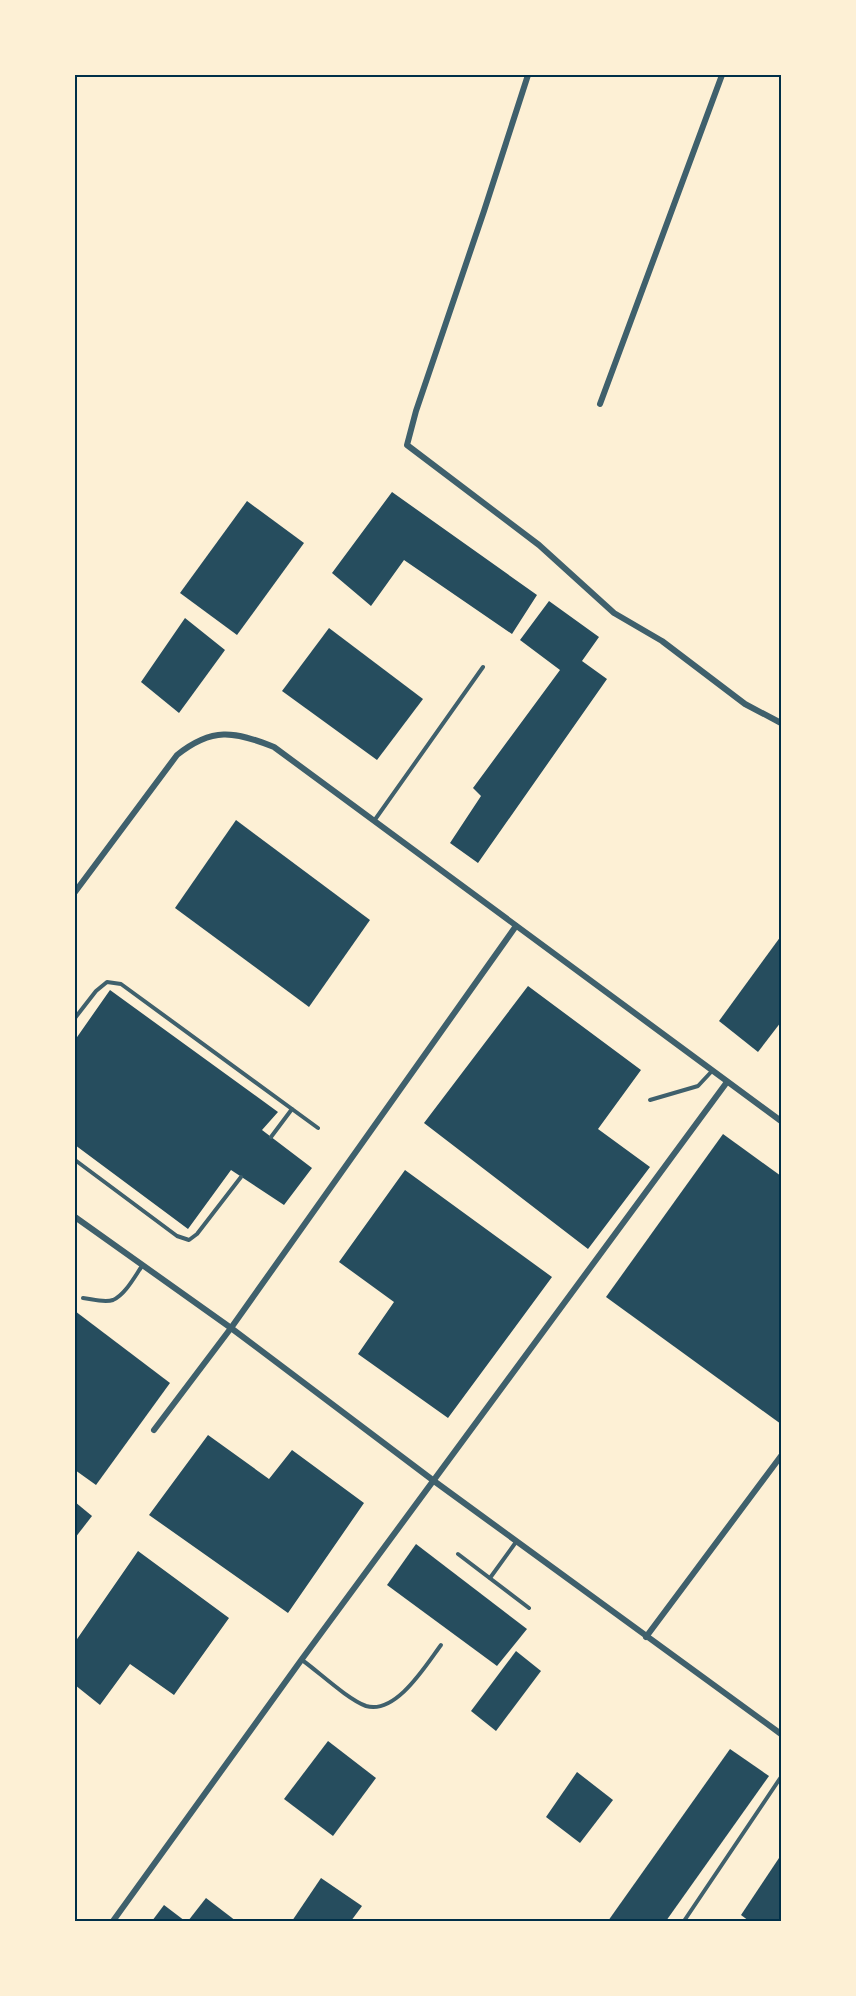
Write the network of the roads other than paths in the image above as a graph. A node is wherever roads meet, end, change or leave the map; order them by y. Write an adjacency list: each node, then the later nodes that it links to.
1 (528, 75): 5 (street)
2 (722, 75): 3 (street)
3 (600, 405)
4 (483, 668): 6 (lane)
5 (781, 723)
6 (374, 821): 7 (street); 8 (street)
7 (75, 892)
8 (516, 926): 10 (street); 22 (street)
9 (75, 1018): 13 (lane)
10 (712, 1071): 11 (street); 12 (lane)
11 (727, 1082): 14 (street); 25 (street)
12 (650, 1100)
13 (292, 1109): 15 (lane); 16 (lane)
14 (781, 1121)
15 (318, 1128)
16 (271, 1137)
17 (75, 1160): 18 (lane)
18 (241, 1177)
19 (75, 1217): 20 (street)
20 (143, 1265): 21 (lane); 22 (street)
21 (82, 1298)
22 (231, 1328): 23 (street); 25 (street)
23 (154, 1430)
24 (781, 1456): 30 (street)
25 (434, 1481): 26 (street); 32 (street)
26 (516, 1542): 28 (lane); 30 (street)
27 (458, 1554): 28 (lane)
28 (490, 1578): 29 (lane)
29 (529, 1608)
30 (646, 1637): 33 (street)
31 (441, 1645): 32 (lane)
32 (302, 1659): 35 (street)
33 (781, 1734)
34 (781, 1777): 36 (lane)
35 (113, 1921)
36 (684, 1921)

